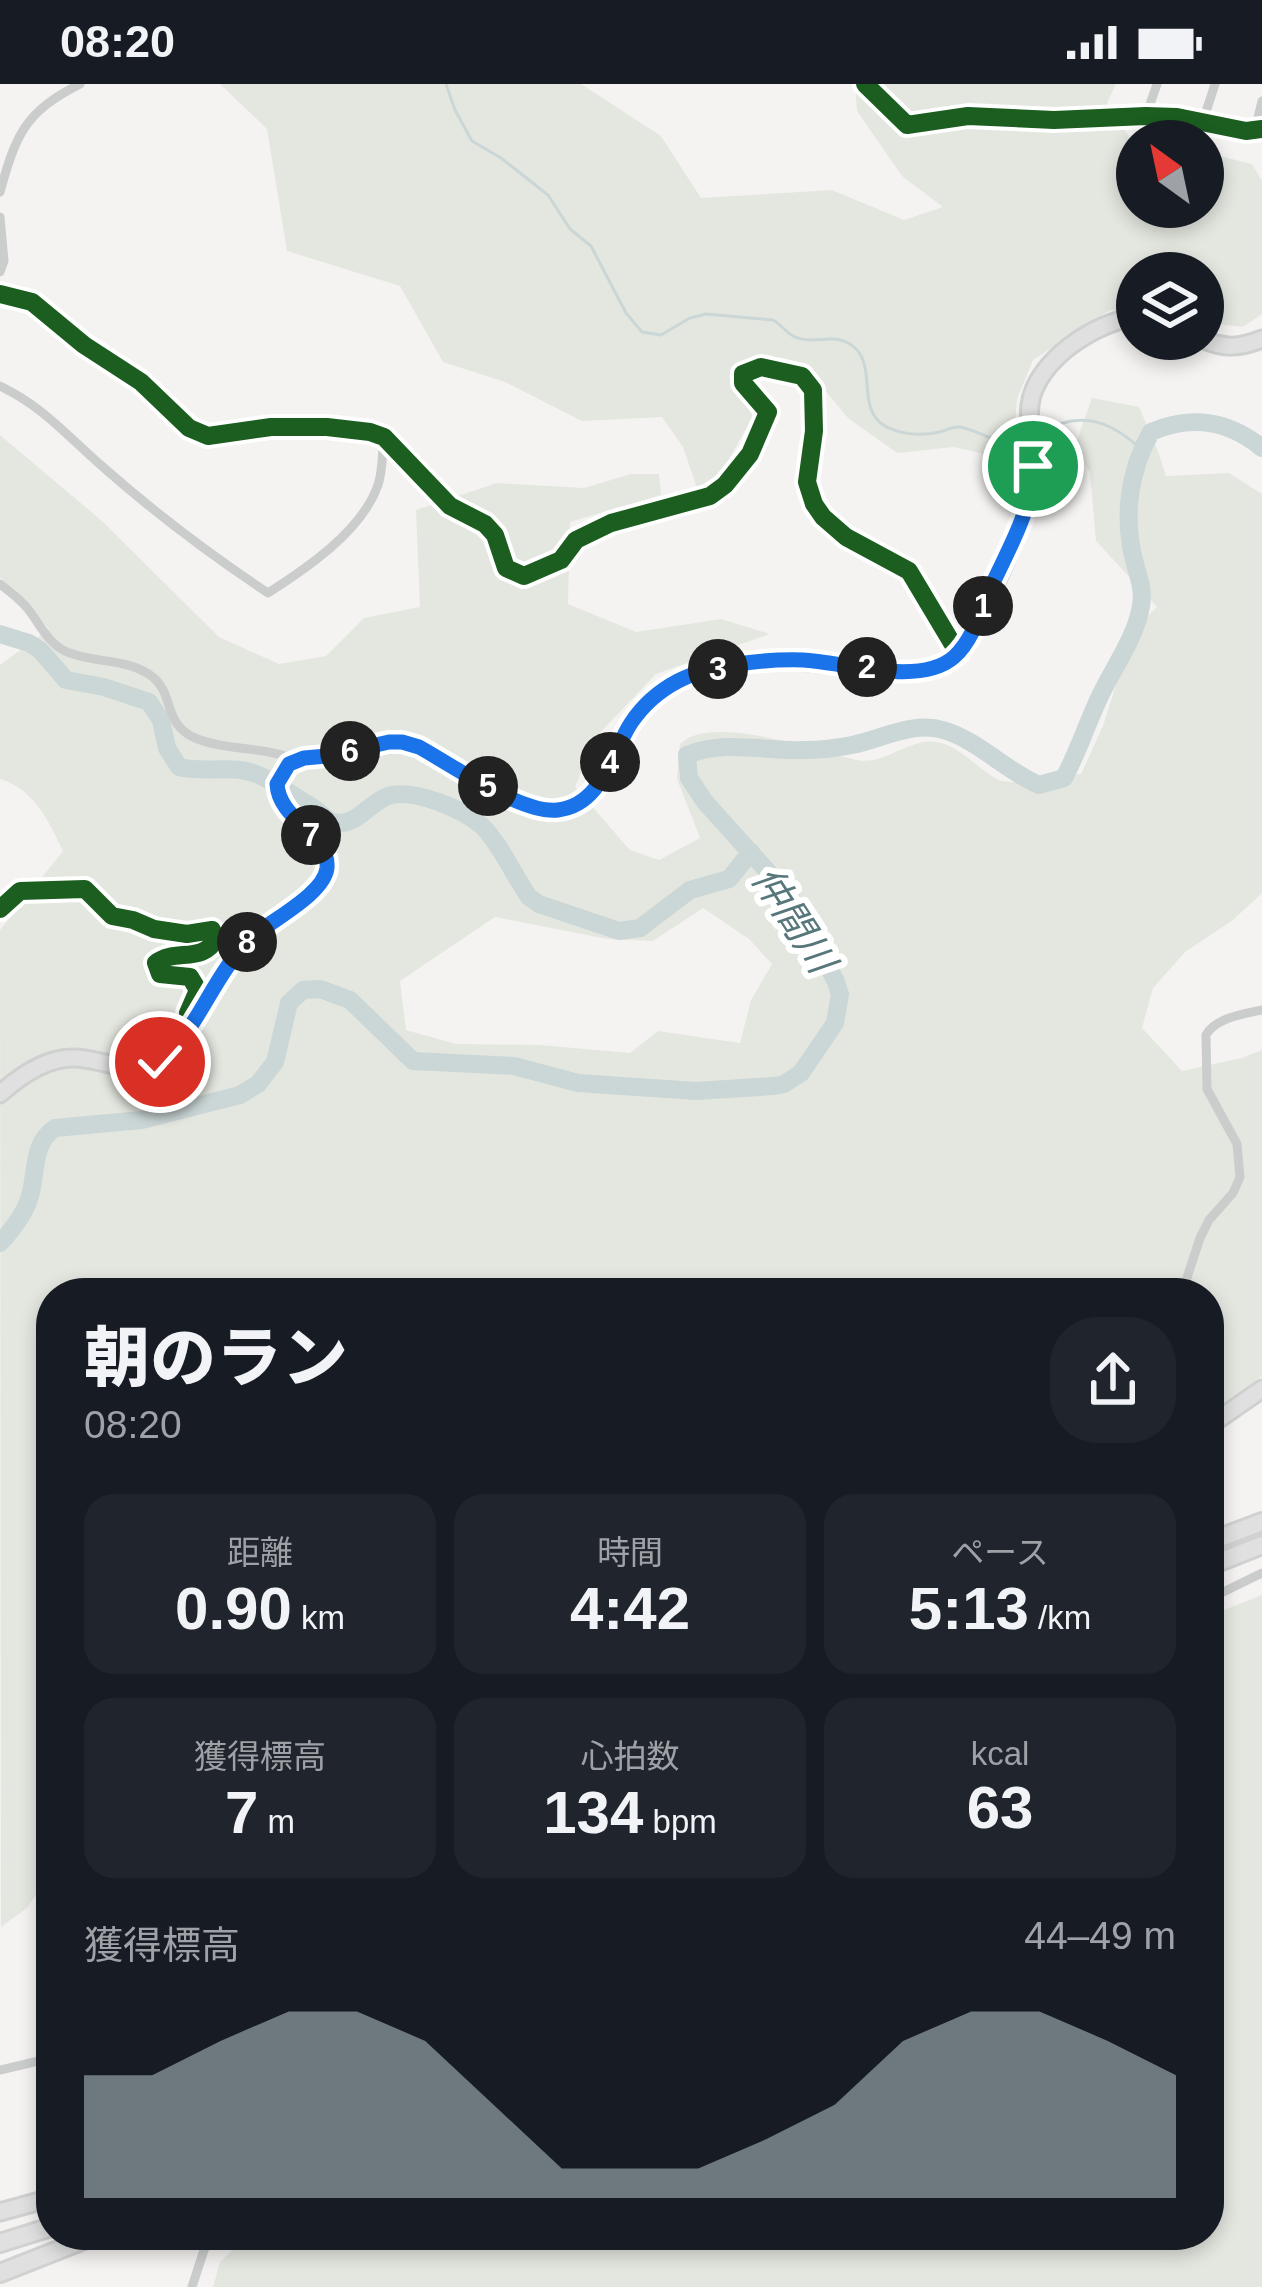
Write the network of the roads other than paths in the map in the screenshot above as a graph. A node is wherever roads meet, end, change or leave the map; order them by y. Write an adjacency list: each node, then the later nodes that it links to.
1 (80, 84): 11 (street)
2 (865, 84): 6 (street)
3 (1157, 84): 6 (street)
4 (1215, 84): 8 (street)
5 (1262, 101): 10 (street)
6 (1146, 116): 7 (street)
7 (1192, 120)
8 (1203, 120)
9 (1224, 126): 10 (street)
10 (1258, 130)
11 (0, 192)
12 (0, 217): 13 (street)
13 (0, 272)
14 (0, 294): 19 (street)
15 (1116, 321): 21 (main road)
16 (1262, 339): 17 (main road)
17 (1224, 347)
18 (0, 386): 19 (street)
19 (384, 437): 21 (street)
20 (0, 584): 22 (street)
21 (958, 653): 22 (main road)
22 (288, 768): 25 (main road)
23 (0, 909): 25 (street)
24 (1262, 1010): 27 (street)
25 (192, 1021): 26 (main road)
26 (0, 1094)
27 (1187, 1278)
28 (1262, 1389): 29 (main road)
29 (1224, 1416)
30 (1262, 1522): 31 (highway)
31 (1224, 1536)
32 (1262, 1545): 33 (highway)
33 (1224, 1560)
34 (1262, 1573): 35 (street)
35 (1224, 1592)
36 (36, 2062): 37 (street)
37 (0, 2070)
38 (36, 2202): 39 (main road)
39 (0, 2212)
40 (36, 2232): 41 (highway)
41 (0, 2243)
42 (54, 2250): 44 (highway)
43 (204, 2250): 45 (street)
44 (0, 2270)
45 (192, 2287)

